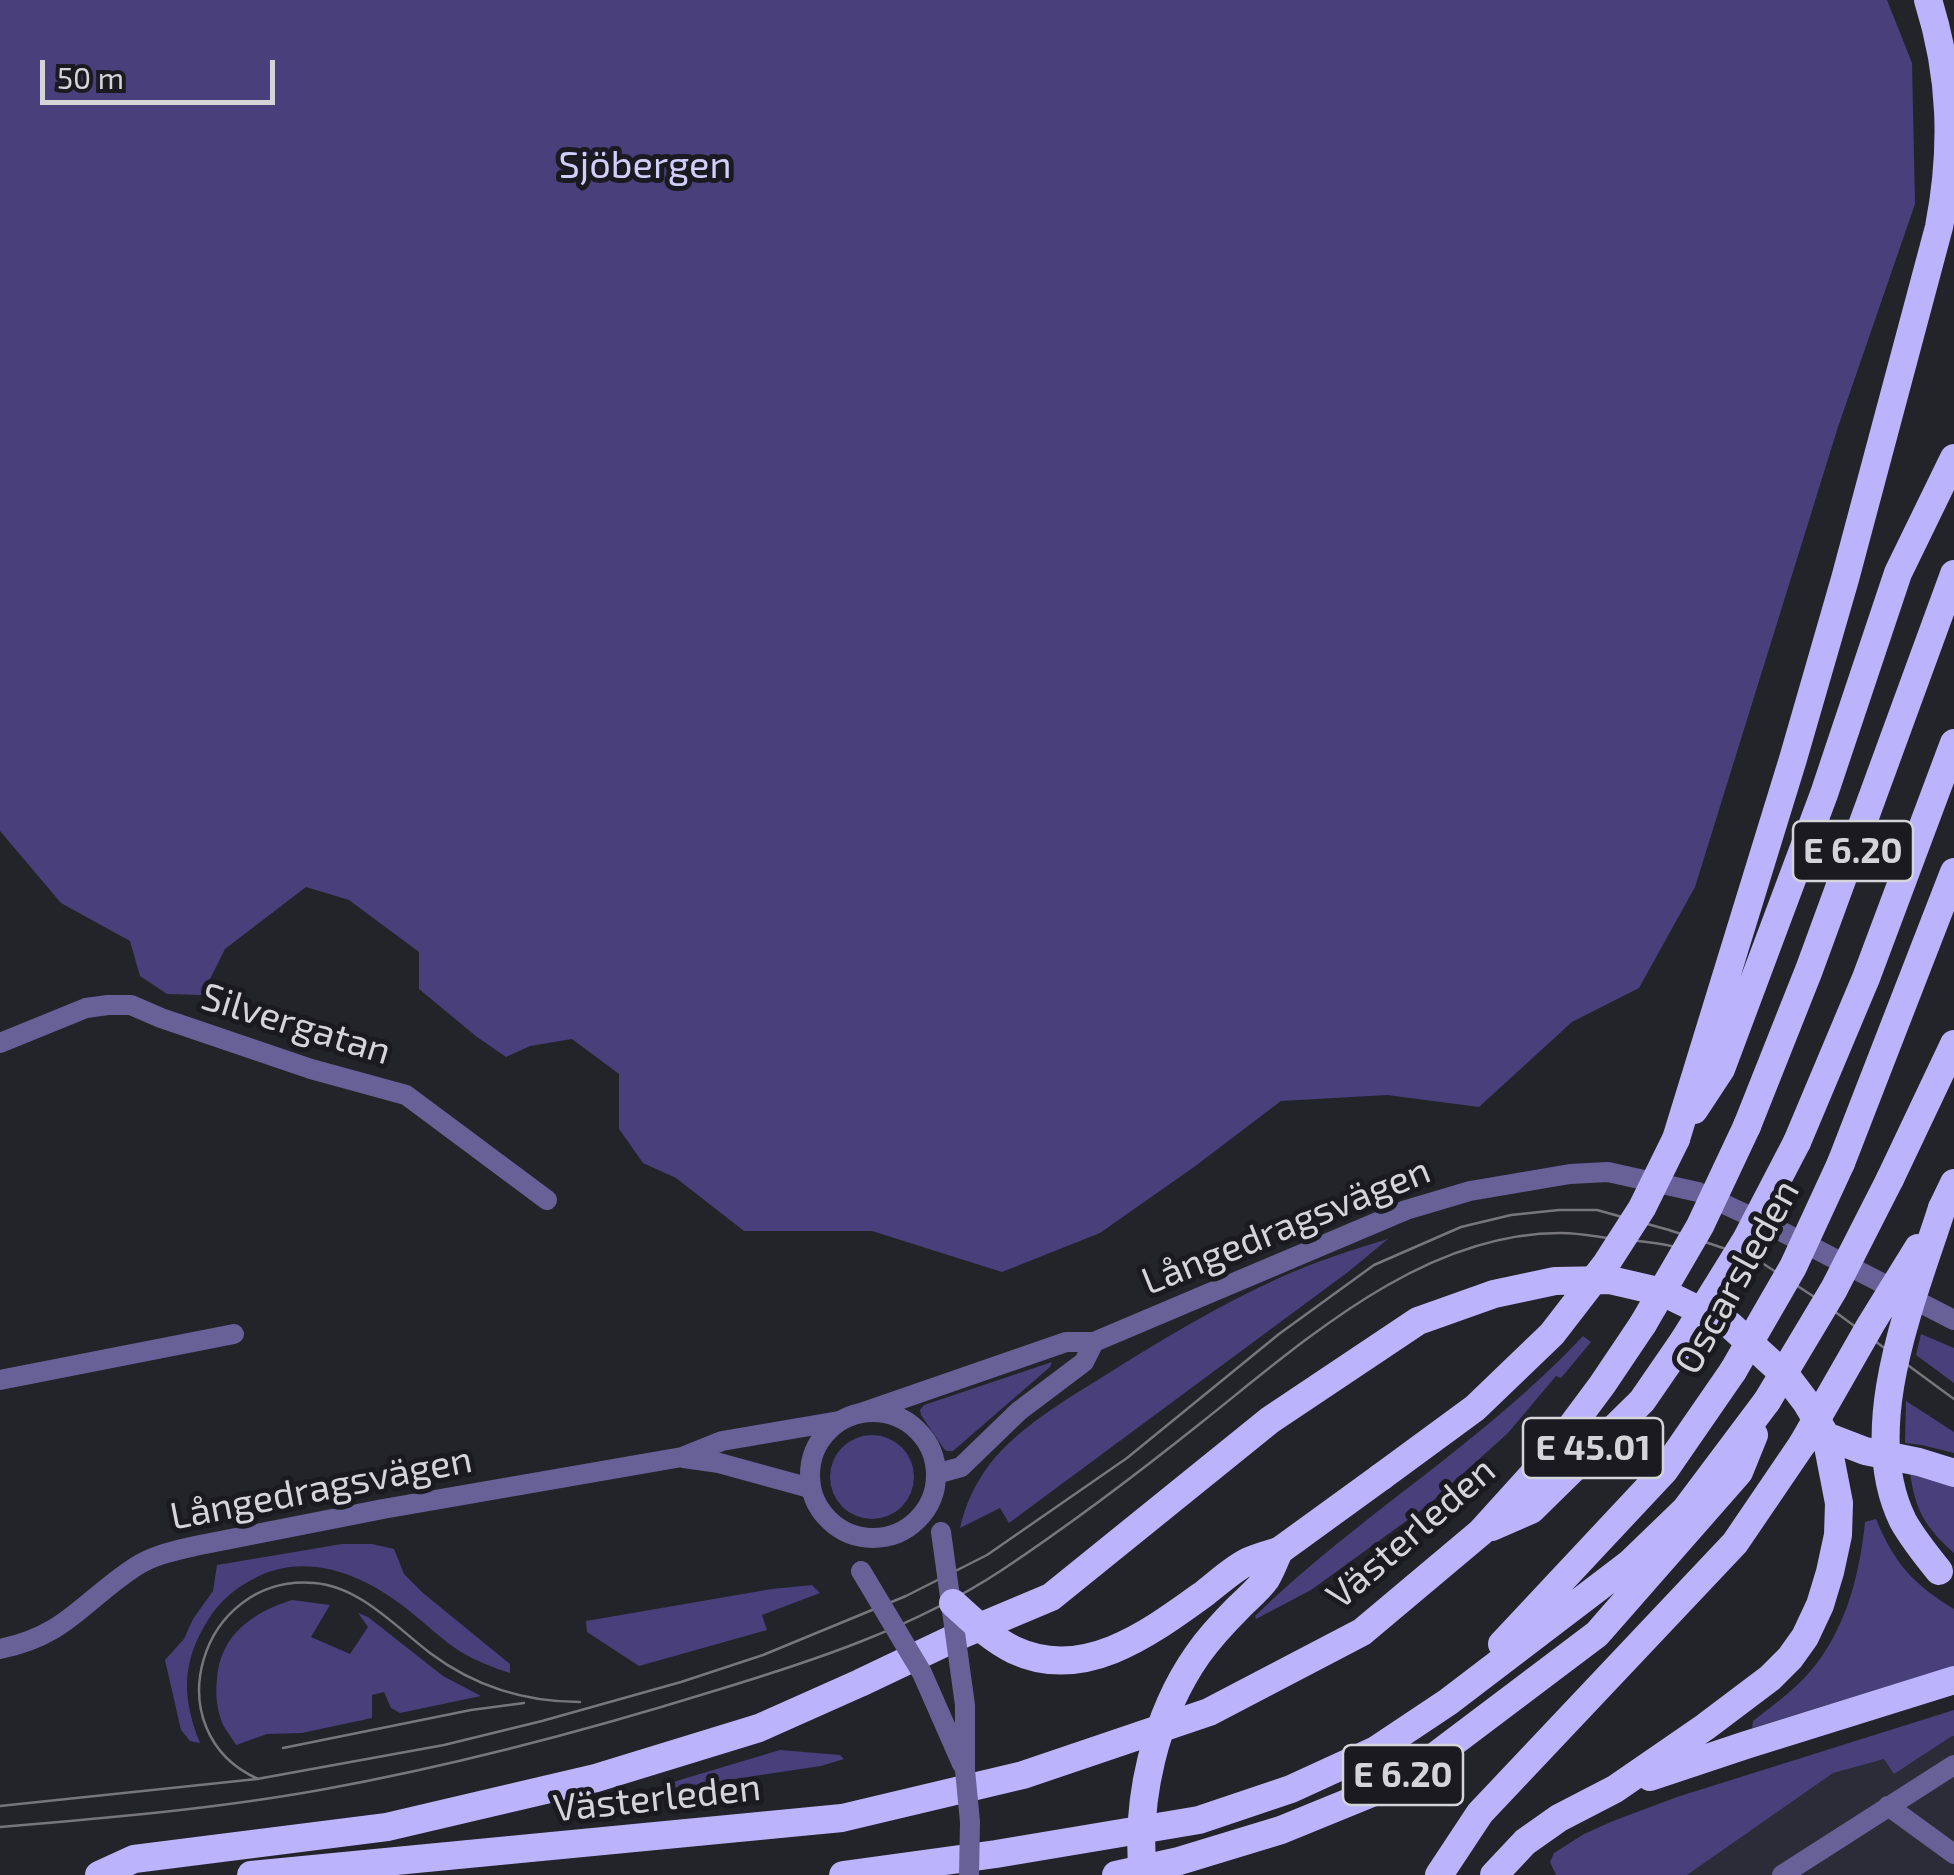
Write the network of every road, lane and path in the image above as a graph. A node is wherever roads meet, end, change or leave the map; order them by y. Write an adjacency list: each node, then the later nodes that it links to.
1 (1928, 0): 8 (highway)
2 (1954, 458): 8 (highway)
3 (1954, 574): 23 (highway, Västerleden / E 6.20, bridge)
4 (1954, 743): 23 (highway, Oscarsleden / E 45.01, bridge)
5 (1954, 872): 30 (highway, Oscarsleden / E 45.01, bridge)
6 (0, 1044): 10 (street, Silvergatan)
7 (1954, 1044): 15 (highway, E 6.20, bridge)
8 (1676, 1139): 25 (highway, bridge)
9 (1948, 1196): 18 (highway, bridge); 26 (highway, bridge)
10 (547, 1200)
11 (1954, 1320): 13 (street, Långedragsvägen)
12 (234, 1334): 14 (street)
13 (1094, 1342): 16 (street, Långedragsvägen); 21 (street, Långedragsvägen)
14 (0, 1380)
15 (1767, 1401): 30 (highway, E 6.20); 40 (highway, E 6.20)
16 (861, 1413): 17 (street, Långedragsvägen); 21 (street)
17 (840, 1421): 19 (street, Långedragsvägen); 22 (street)
18 (1814, 1439): 20 (highway); 33 (highway); 36 (highway); 42 (highway)
19 (682, 1457): 22 (street, Långedragsvägen); 28 (street, Långedragsvägen)
20 (1954, 1473)
21 (934, 1485): 24 (street, Långedragsvägen); 27 (street, bridge)
22 (810, 1488): 24 (street)
23 (1481, 1532): 37 (highway, Västerleden / E 6.20)
24 (852, 1535): 32 (street, bridge)
25 (1279, 1551): 27 (highway, bridge); 41 (highway, bridge)
26 (1946, 1575)
27 (953, 1603): 32 (street, bridge)
28 (0, 1649)
29 (1954, 1680): 33 (highway)
30 (1448, 1702): 38 (highway, E 6.20)
31 (1954, 1766): 34 (street)
32 (965, 1770): 39 (street, bridge)
33 (1615, 1789): 43 (highway)
34 (1888, 1806): 35 (street); 44 (street)
35 (1954, 1854)
36 (99, 1875)
37 (252, 1875)
38 (844, 1875)
39 (969, 1875)
40 (1116, 1875)
41 (1143, 1875)
42 (1439, 1875)
43 (1494, 1875)
44 (1782, 1875)

